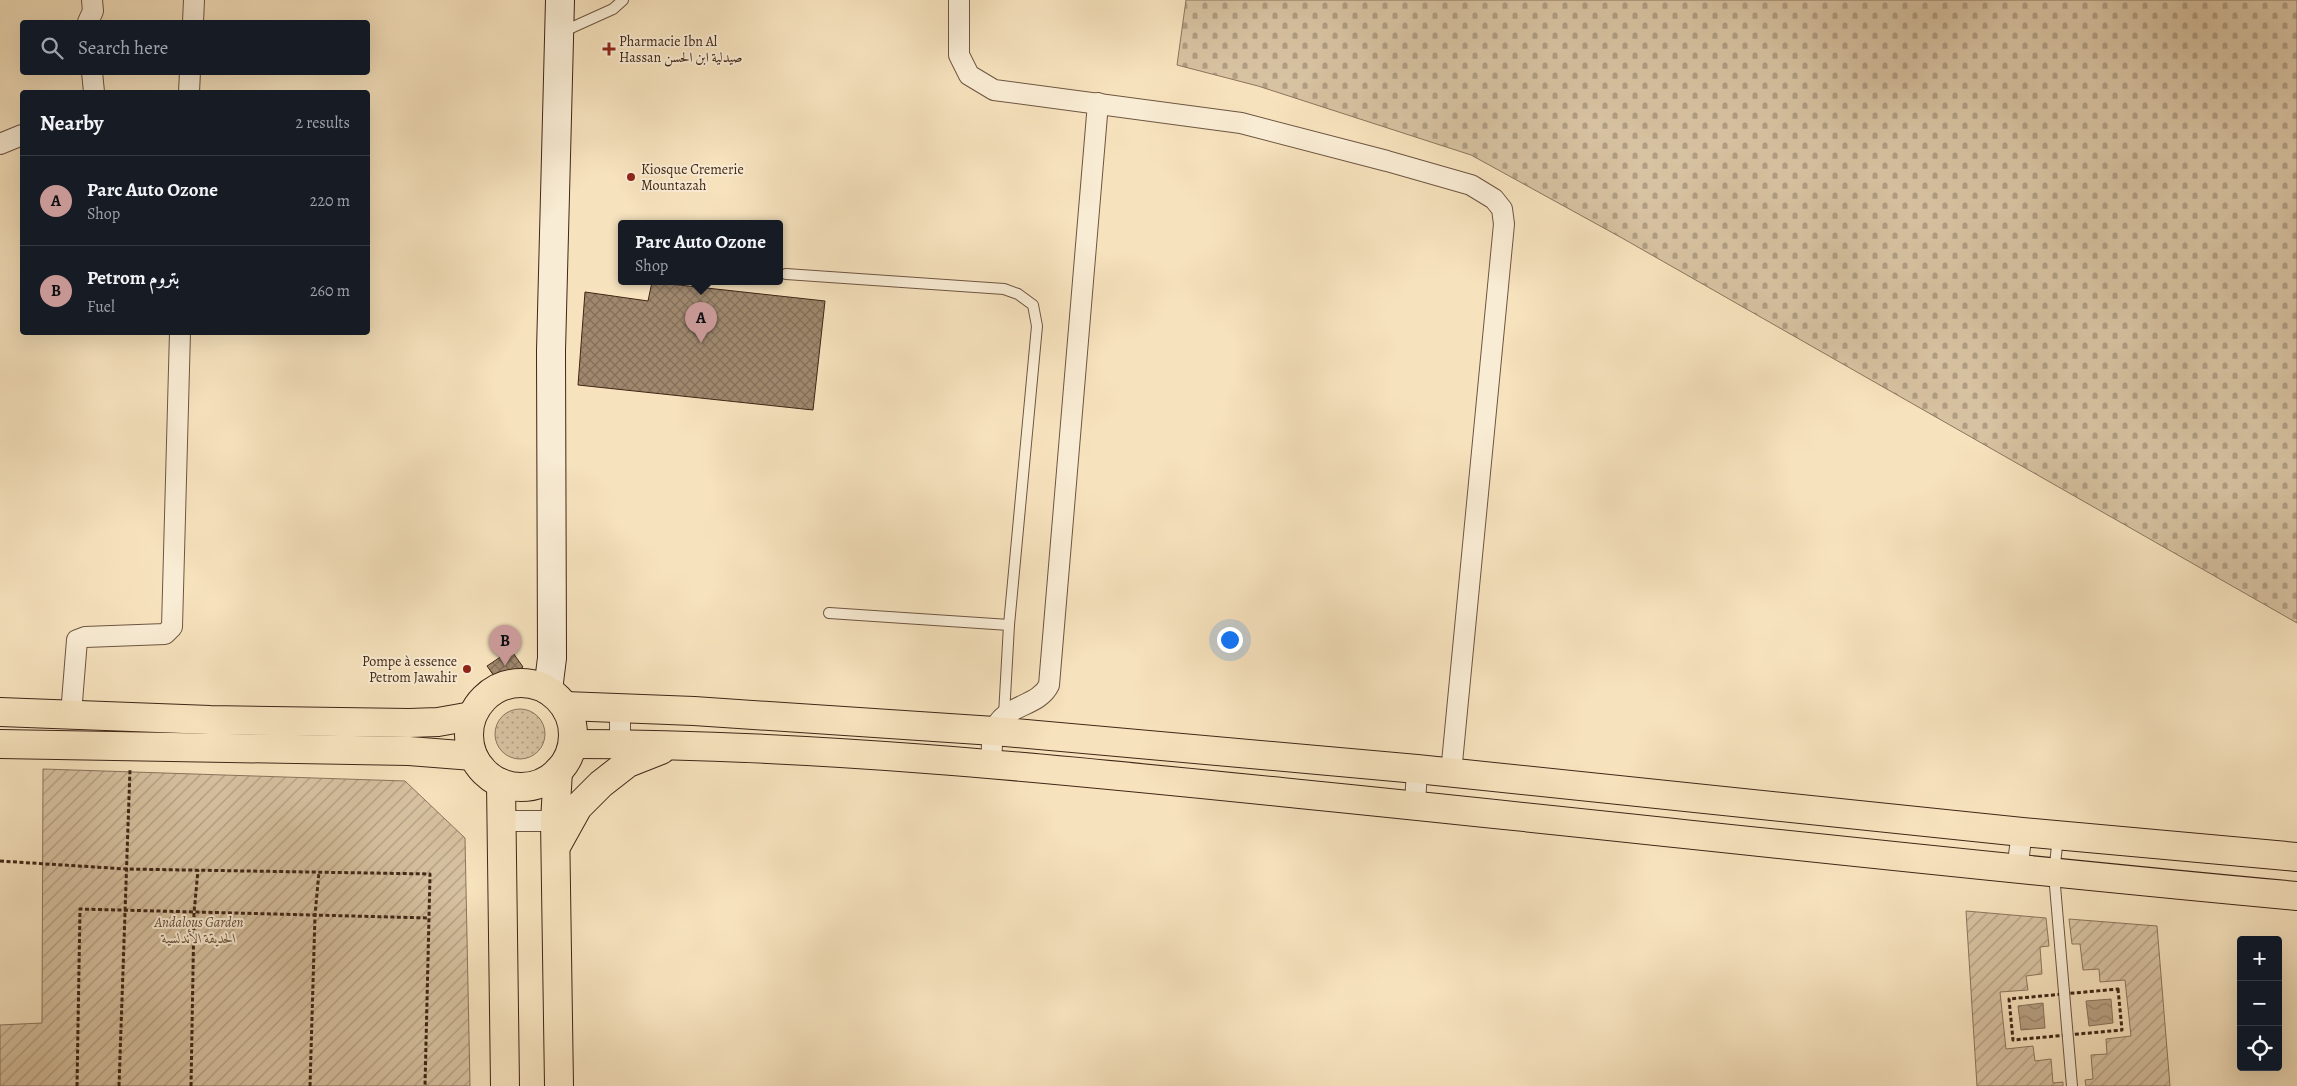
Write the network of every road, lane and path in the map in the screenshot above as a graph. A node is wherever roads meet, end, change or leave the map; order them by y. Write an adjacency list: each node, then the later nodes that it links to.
1 (92, 0): 6 (street)
2 (194, 0): 7 (street)
3 (560, 0): 8 (street)
4 (623, 0): 8 (lane)
5 (959, 0): 13 (street)
6 (89, 20)
7 (193, 20)
8 (559, 34): 20 (street)
9 (92, 75): 11 (street)
10 (190, 75): 12 (street)
11 (94, 90)
12 (189, 90)
13 (1098, 103): 26 (street); 37 (street)
14 (20, 136): 15 (street)
15 (0, 144)
16 (786, 274): 19 (lane)
17 (180, 335): 23 (street)
18 (829, 614): 19 (lane)
19 (1009, 625): 26 (lane)
20 (556, 698): 21 (main road); 24 (main road); 28 (main road)
21 (620, 708): 26 (main road); 29 (street)
22 (0, 712): 23 (main road)
23 (71, 714): 25 (main road)
24 (472, 716): 25 (main road); 33 (main road)
25 (409, 723): 32 (street)
26 (999, 723): 34 (street); 35 (main road)
27 (0, 744): 31 (main road)
28 (573, 744): 29 (main road); 36 (main road)
29 (620, 744): 30 (main road)
30 (674, 745): 34 (main road); 44 (main road)
31 (130, 746): 32 (main road); 48 (path)
32 (409, 752): 33 (main road)
33 (473, 756): 39 (main road)
34 (991, 764): 40 (main road)
35 (1416, 769): 37 (main road); 40 (street)
36 (558, 771): 39 (main road); 44 (main road)
37 (1451, 773): 38 (main road)
38 (1502, 779): 41 (main road); 43 (main road)
39 (501, 783): 42 (main road)
40 (1415, 805): 41 (main road)
41 (1504, 814): 50 (main road)
42 (503, 821): 44 (street); 63 (main road)
43 (2022, 832): 45 (main road); 50 (street)
44 (556, 834): 64 (main road)
45 (2058, 835): 46 (main road); 52 (lane)
46 (2297, 857)
47 (0, 861): 48 (path)
48 (126, 869): 49 (path); 54 (path)
49 (198, 870): 51 (path); 55 (path)
50 (2017, 870): 52 (main road)
51 (320, 872): 56 (path); 57 (path)
52 (2054, 874): 53 (main road); 65 (lane)
53 (2297, 896)
54 (125, 911): 55 (path); 58 (path); 59 (path)
55 (194, 913): 56 (path); 60 (path)
56 (316, 915): 57 (path); 61 (path)
57 (429, 918): 62 (path)
58 (77, 1086)
59 (119, 1086)
60 (191, 1086)
61 (310, 1086)
62 (425, 1086)
63 (505, 1086)
64 (560, 1086)
65 (2072, 1086)

